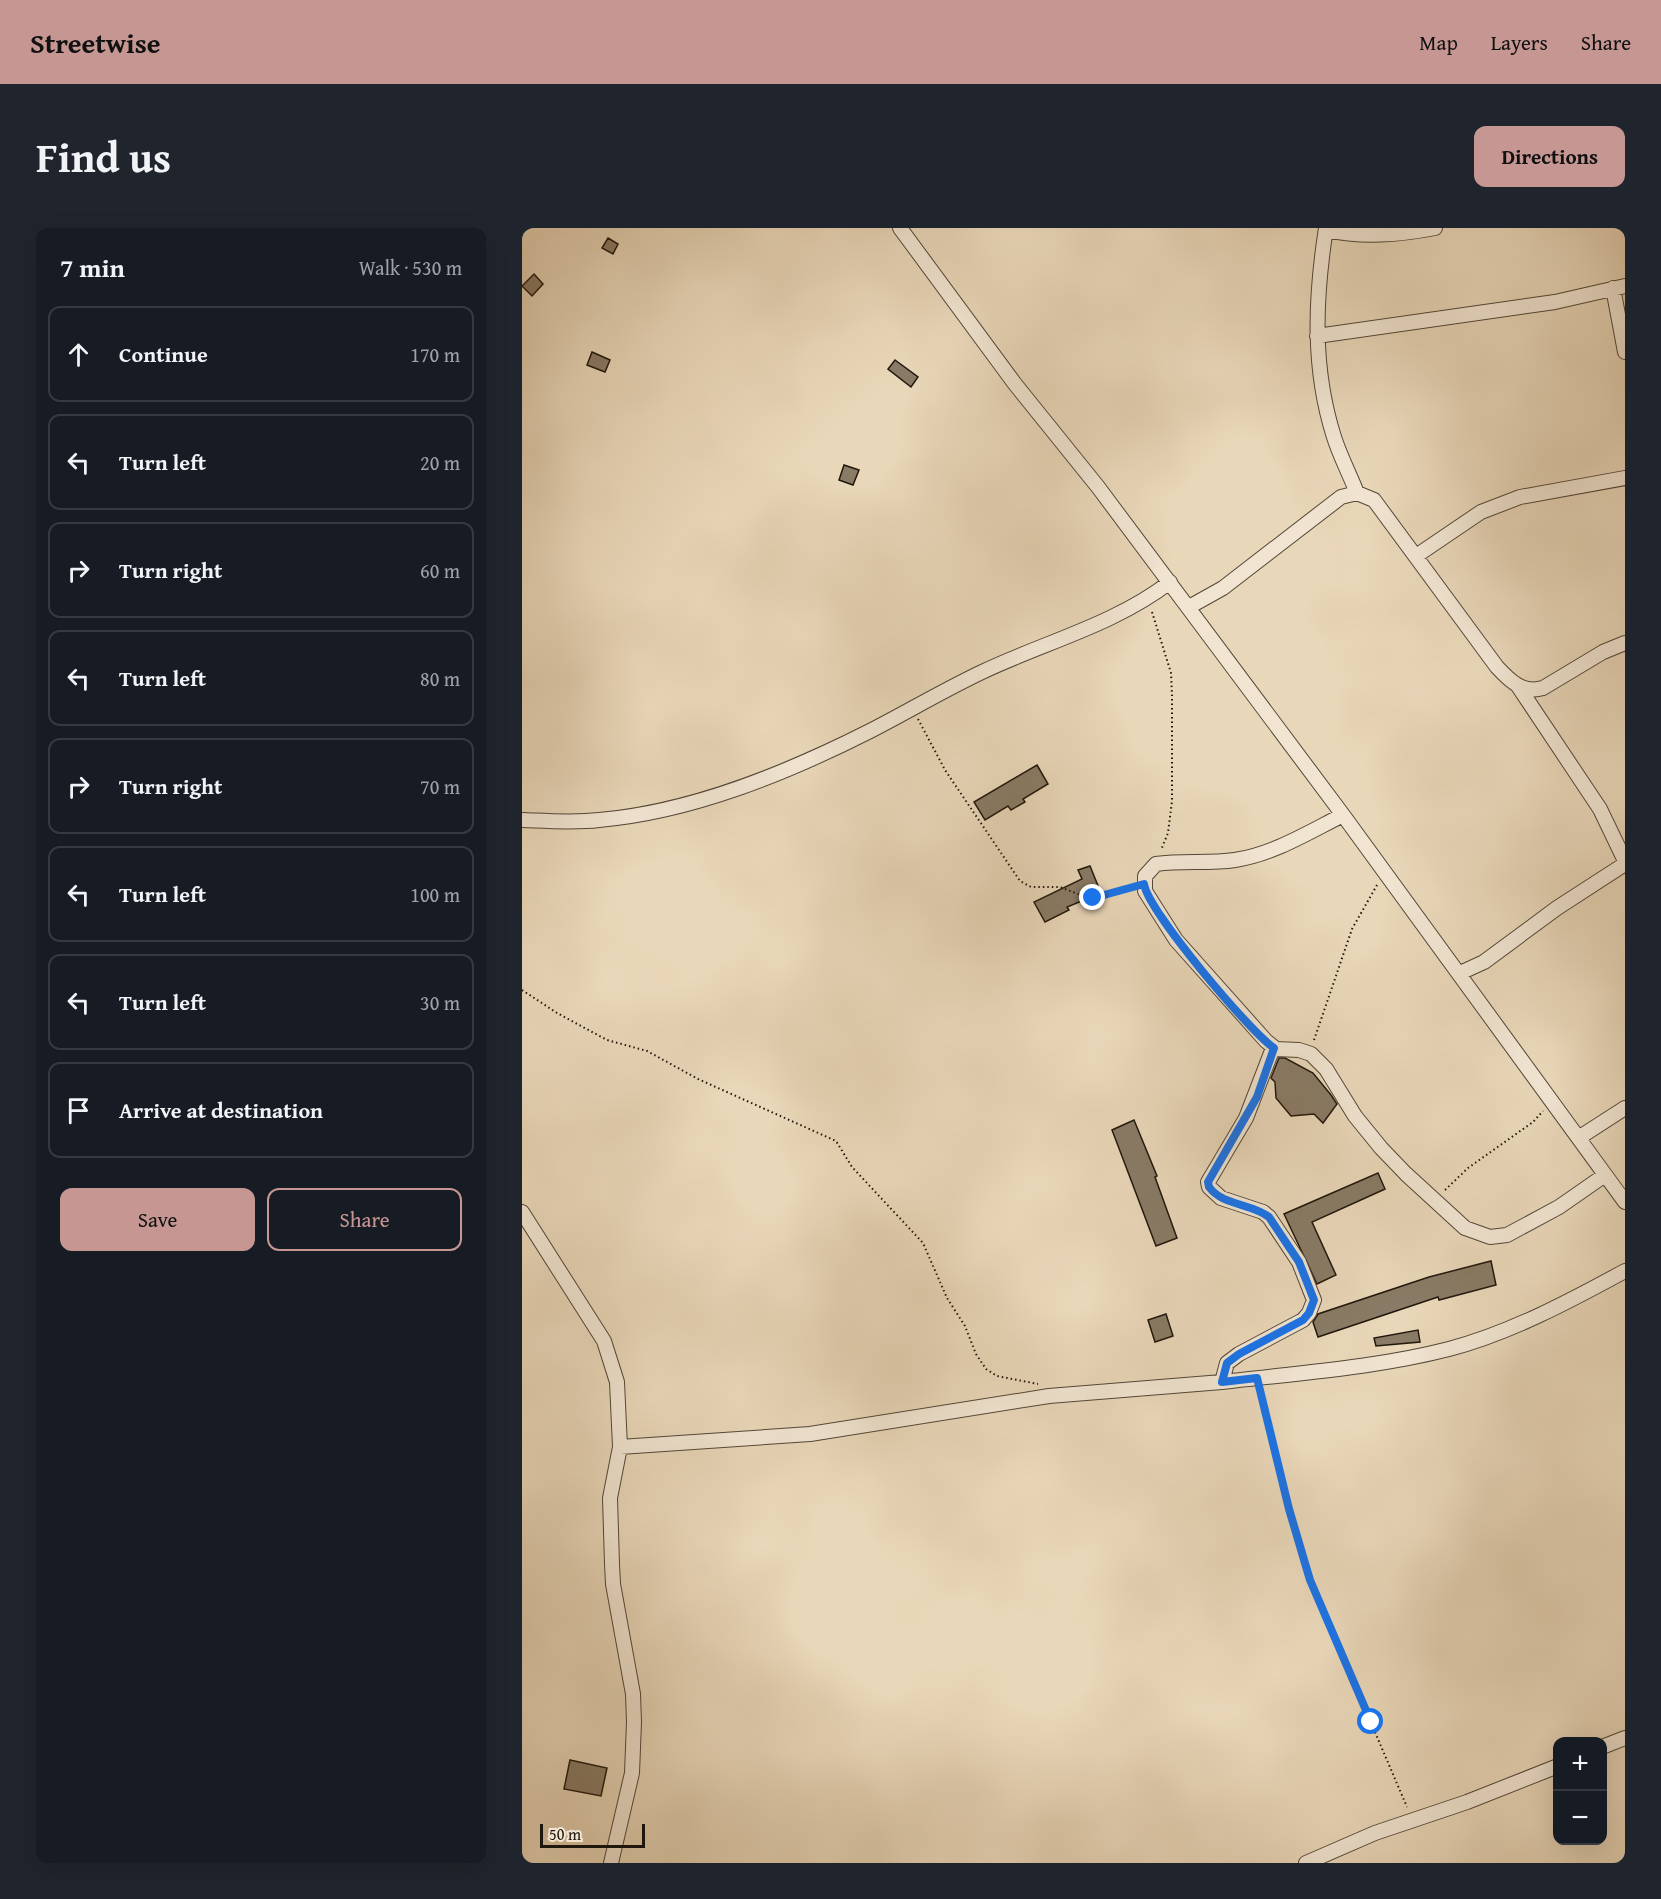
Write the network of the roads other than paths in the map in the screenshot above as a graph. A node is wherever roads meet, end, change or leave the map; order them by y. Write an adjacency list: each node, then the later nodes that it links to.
1 (900, 228): 10 (street)
2 (1435, 228): 3 (street)
3 (1326, 229): 5 (street)
4 (1619, 287): 5 (street); 6 (street)
5 (1317, 336): 8 (street)
6 (1625, 352)
7 (1625, 478): 9 (street)
8 (1358, 493): 9 (street); 11 (street)
9 (1416, 556): 13 (street)
10 (1170, 582): 11 (street); 15 (street)
11 (1189, 607): 14 (street)
12 (1625, 643): 13 (street)
13 (1518, 686): 16 (street)
14 (1343, 815): 17 (street); 18 (street)
15 (522, 820)
16 (1625, 862): 17 (street)
17 (1460, 973): 20 (street)
18 (1274, 1048): 21 (street); 25 (street)
19 (1625, 1108): 20 (street)
20 (1580, 1137): 21 (street)
21 (1605, 1175): 22 (street)
22 (1625, 1202)
23 (522, 1212): 26 (street)
24 (1625, 1271): 25 (street)
25 (1222, 1382): 26 (street)
26 (620, 1448): 30 (street)
27 (1625, 1738): 28 (street)
28 (1607, 1745)
29 (1553, 1768): 31 (street)
30 (611, 1863)
31 (1306, 1863)

